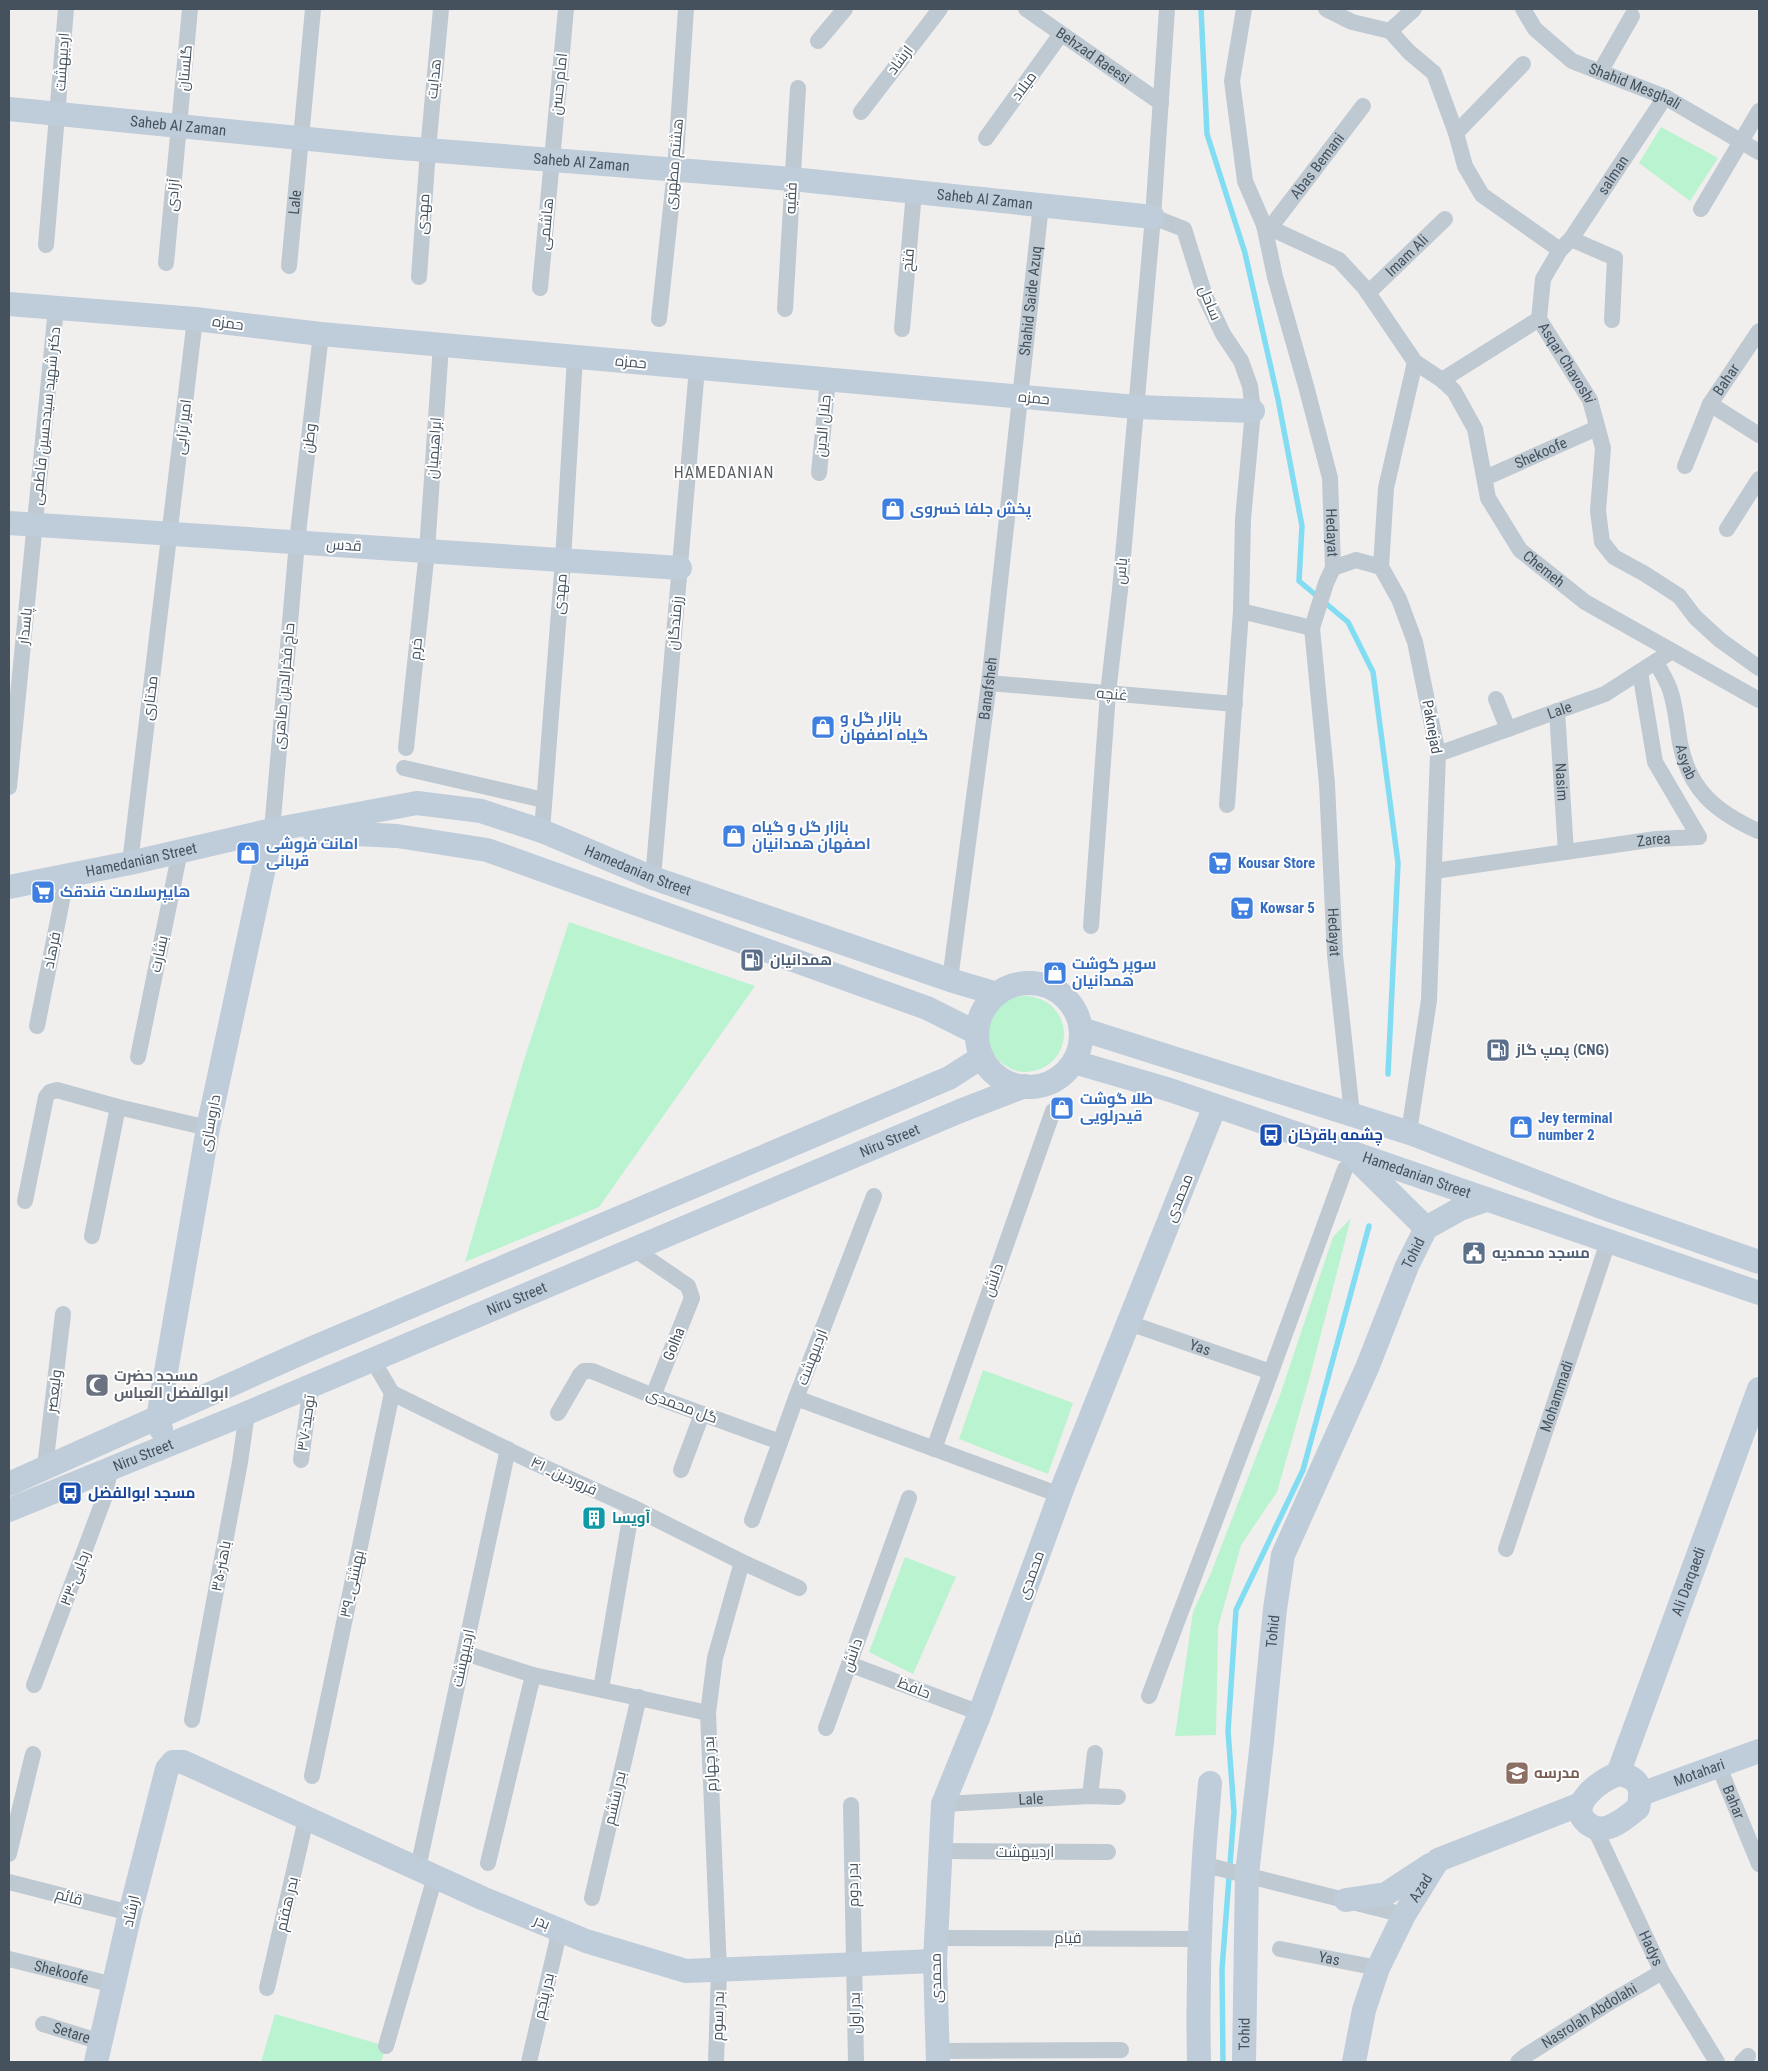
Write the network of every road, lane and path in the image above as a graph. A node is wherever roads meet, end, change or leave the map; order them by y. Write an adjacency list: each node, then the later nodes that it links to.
1 (66, 9): 28 (street, اردیبهشت)
2 (190, 9): 29 (street, گلستان)
3 (313, 9): 31 (street, Lale)
4 (441, 9): 34 (street, هدایت)
5 (566, 9): 36 (street, امام حسن)
6 (686, 9): 37 (street, هشتم مطهری)
7 (845, 9): 18 (street)
8 (940, 9): 27 (street, ارشاد)
9 (1026, 9): 17 (street, Behzad Raeesi)
10 (1166, 9): 23 (street)
11 (1244, 9): 44 (street, Hedayat)
12 (1326, 9): 16 (street)
13 (1414, 9): 16 (street)
14 (1523, 9): 20 (street, Shahid Mesghali)
15 (1632, 16): 20 (street)
16 (1390, 31): 30 (street)
17 (1061, 34): 23 (street, Behzad Raeesi); 32 (street, میلاد)
18 (818, 41)
19 (1523, 64): 30 (street)
20 (1600, 72): 22 (street, Shahid Mesghali)
21 (798, 88): 38 (street, فقیه)
22 (1665, 97): 33 (street, Shahid Mesghali); 45 (street, salman)
23 (1161, 103): 42 (street)
24 (1363, 106): 44 (street, Abas Bemani)
25 (9, 110): 28 (street, Saheb Al Zaman)
26 (1759, 111): 33 (street)
27 (861, 112)
28 (58, 114): 29 (street, Saheb Al Zaman); 46 (street, اردیبهشت)
29 (180, 126): 31 (street, Saheb Al Zaman); 47 (street, آزادی)
30 (1456, 133): 45 (street)
31 (302, 138): 34 (street, Saheb Al Zaman); 48 (street, Lale)
32 (986, 138)
33 (1741, 141): 35 (street, Shahid Mesghali); 41 (street)
34 (428, 150): 36 (street, Saheb Al Zaman); 49 (street, مهدی)
35 (1759, 152)
36 (552, 160): 37 (street, Saheb Al Zaman); 50 (street, هاشمی)
37 (674, 170): 38 (street, Saheb Al Zaman); 56 (street, هشتم مطهری)
38 (792, 179): 39 (street, Saheb Al Zaman); 54 (street, فقیه)
39 (914, 192): 40 (street, Saheb Al Zaman); 59 (street, فتح)
40 (1041, 205): 42 (street, Saheb Al Zaman); 68 (street, Shahid Saide Azuq)
41 (1701, 209)
42 (1153, 217): 70 (street, یاس); 71 (street, ساحل)
43 (1445, 219): 51 (street, Imam Ali)
44 (1267, 226): 51 (street); 87 (street, Hedayat)
45 (1566, 244): 57 (street, Asqar Chavoshi); 58 (street)
46 (46, 245)
47 (166, 263)
48 (290, 266)
49 (419, 277)
50 (540, 288)
51 (1368, 293): 64 (street)
52 (9, 304): 53 (street, حمزه)
53 (56, 308): 55 (street, حمزه); 79 (street, دکتر شهید سیدحسین فاطمی)
54 (785, 310)
55 (195, 319): 61 (street, حمزه); 81 (street, امیر ترابی)
56 (660, 319)
57 (1539, 319): 67 (street); 72 (street, Asqar Chavoshi)
58 (1612, 320)
59 (902, 329)
60 (1759, 331): 69 (street, Bahar)
61 (321, 334): 62 (street, حمزه); 82 (street, وطن)
62 (441, 345): 63 (street, حمزه); 83 (street, ابراهیمیان)
63 (575, 357): 65 (street, حمزه); 84 (street, مهدی)
64 (1415, 362): 67 (street, Chemeh); 85 (street)
65 (697, 368): 66 (street, حمزه); 86 (street, رزمندگان)
66 (828, 379): 68 (street, حمزه); 75 (street, جلال الدین)
67 (1442, 380): 76 (street, Chemeh)
68 (1019, 396): 70 (street, حمزه); 94 (street, Banafsheh)
69 (1710, 404): 73 (street); 74 (street, Bahar)
70 (1136, 407): 71 (street, حمزه); 95 (street, یاس)
71 (1253, 411): 88 (street, ساحل)
72 (1597, 428): 76 (street, Shekoofe); 92 (street, Asqar Chavoshi)
73 (1759, 435)
74 (1685, 466)
75 (819, 473)
76 (1485, 478): 90 (street, Chemeh)
77 (1759, 479): 80 (street)
78 (9, 523): 79 (street, قدس)
79 (35, 525): 81 (street, قدس); 104 (street, پاسدار)
80 (1727, 529)
81 (170, 534): 82 (street, قدس); 112 (street, مختاری)
82 (296, 542): 83 (street, قدس); 107 (street, حاج فخرالدین طاهری)
83 (427, 551): 84 (street, قدس); 101 (street, خرم)
84 (563, 560): 86 (street, قدس); 105 (street, مهدی)
85 (1381, 567): 87 (street); 102 (street, Paknejad)
86 (680, 568): 115 (street, رزمندگان)
87 (1330, 575): 89 (street, Hedayat)
88 (1240, 611): 89 (street); 98 (street, ساحل)
89 (1313, 624): 132 (street, Hedayat)
90 (1672, 652): 91 (street, Lale); 97 (street, Chemeh)
91 (1656, 662): 93 (street, Lale); 108 (street, Asyab)
92 (1759, 668)
93 (1640, 672): 99 (street, Lale); 111 (street, Zarea)
94 (989, 683): 95 (street, غنچه); 118 (street, Banafsheh)
95 (1108, 693): 98 (street, غنچه); 117 (street, یاس)
96 (1496, 699): 100 (street)
97 (1759, 699)
98 (1234, 704): 106 (street, ساحل)
99 (1557, 711): 100 (street, Lale); 111 (street, Nasim)
100 (1508, 729): 102 (street, Lale)
101 (406, 748)
102 (1438, 754): 113 (street, Paknejad)
103 (404, 768): 105 (street)
104 (9, 787)
105 (544, 800): 109 (street, مهدی)
106 (1228, 805)
107 (272, 830): 109 (street, Hamedanian Street); 110 (street, Hamedanian Street); 122 (street, Hamedanian Street); 133 (street, داروسازی)
108 (1759, 831)
109 (542, 832): 115 (street, Hamedanian Street)
110 (180, 851): 112 (street, Hamedanian Street); 123 (street, بشارت)
111 (1566, 852): 113 (street, Zarea)
112 (130, 863): 114 (street, Hamedanian Street)
113 (1434, 871): 134 (street, Paknejad)
114 (67, 875): 116 (street, Hamedanian Street); 120 (street, فرهاد)
115 (653, 878): 118 (street, Hamedanian Street)
116 (9, 887)
117 (1091, 926)
118 (950, 980): 119 (street, Hamedanian Street)
119 (997, 994): 121 (street); 122 (street)
120 (37, 1026)
121 (1081, 1029): 125 (street); 132 (street)
122 (977, 1033): 124 (street)
123 (138, 1057)
124 (982, 1057): 126 (street, Niru Street); 127 (street)
125 (1074, 1062): 127 (street); 128 (street, Hamedanian Street)
126 (949, 1078): 130 (street); 157 (street, Niru Street)
127 (1025, 1086): 130 (street, Niru Street)
128 (1216, 1106): 135 (street, Hamedanian Street); 146 (street, محمدی)
129 (118, 1107): 133 (street); 138 (street); 140 (street)
130 (960, 1111): 142 (street, Niru Street)
131 (1053, 1111): 161 (street, دانش)
132 (1352, 1114): 134 (street)
133 (208, 1128): 157 (street, داروسازی)
134 (1409, 1132): 143 (street)
135 (1348, 1161): 137 (street, Hamedanian Street); 139 (street, Tohid); 148 (street)
136 (874, 1196): 153 (street, اردیبهشت)
137 (1486, 1200): 139 (street, Tohid); 141 (street, Hamedanian Street)
138 (25, 1201)
139 (1426, 1228): 208 (street, Tohid)
140 (92, 1236)
141 (1608, 1242): 144 (street, Hamedanian Street); 172 (street, Mohammadi)
142 (634, 1249): 147 (street, Niru Street); 152 (street, Golha)
143 (1752, 1260): 144 (street)
144 (1749, 1290)
145 (63, 1314): 163 (street, ولیعصر)
146 (1129, 1323): 148 (street, Yas); 167 (street, محمدی)
147 (372, 1359): 149 (street, Niru Street); 151 (street)
148 (1271, 1372): 180 (street)
149 (312, 1385): 154 (street, Niru Street); 162 (street, ۳۷-توحید)
150 (1759, 1389): 191 (street, Ali Darqaedi)
151 (392, 1393): 160 (street, ۴۱ _فروردین); 192 (street, ۳۹_بهشتی)
152 (653, 1396): 155 (street, گل محمدی); 156 (street, گل محمدی)
153 (796, 1398): 158 (street, اردیبهشت); 161 (street)
154 (247, 1413): 159 (street, Niru Street); 184 (street, ۳۵-باهنر)
155 (558, 1413)
156 (702, 1414): 158 (street, گل محمدی); 165 (street)
157 (158, 1418): 159 (street); 163 (street, Niru Street)
158 (780, 1442): 171 (street, اردیبهشت)
159 (166, 1446): 164 (street, Niru Street)
160 (508, 1449): 169 (street, ۴۱ _فروردین); 175 (street, اردیبهشت)
161 (934, 1449): 167 (street)
162 (301, 1460)
163 (45, 1467): 166 (street, Niru Street)
164 (110, 1469): 170 (street, Niru Street); 178 (street, ۳۳-رجایی)
165 (681, 1470)
166 (9, 1484)
167 (1060, 1495): 183 (street, محمدی)
168 (909, 1498): 176 (street, دانش)
169 (632, 1507): 173 (street, ۴۱ _فروردین); 179 (street)
170 (9, 1510)
171 (752, 1520)
172 (1506, 1549)
173 (742, 1562): 174 (street, ۴۱ _فروردین); 182 (street, بدر چهارم)
174 (798, 1588)
175 (465, 1653): 177 (street); 209 (street, اردیبهشت)
176 (849, 1664): 183 (street, حافظ); 185 (street, دانش)
177 (533, 1675): 179 (street); 206 (street)
178 (34, 1685)
179 (601, 1689): 181 (street)
180 (1149, 1696)
181 (638, 1697): 182 (street); 211 (street, بدر ششم)
182 (708, 1713): 223 (street, بدر چهارم)
183 (980, 1713): 197 (street, محمدی)
184 (192, 1720)
185 (826, 1728)
186 (1759, 1751): 190 (street, Motahari)
187 (1095, 1753): 195 (street)
188 (33, 1754): 204 (street)
189 (173, 1762): 200 (street, بدر); 213 (street, ارشاد)
190 (1719, 1767): 194 (street, Motahari); 207 (street, Bahar)
191 (1618, 1774): 194 (street); 198 (street)
192 (312, 1776)
193 (1210, 1783): 208 (street)
194 (1641, 1794): 201 (street)
195 (1090, 1796): 196 (street, Lale); 197 (street, Lale)
196 (1118, 1797)
197 (943, 1804): 202 (street, محمدی)
198 (1581, 1804): 201 (street); 205 (street, Azad)
199 (851, 1805): 221 (street, بدر دوم)
200 (306, 1819): 209 (street, بدر); 226 (street, بدر هفتم)
201 (1594, 1828): 224 (street, Hadys)
202 (941, 1851): 203 (street, اردیبهشت); 216 (street, محمدی)
203 (1108, 1852)
204 (9, 1854)
205 (1438, 1860): 212 (street); 214 (street, Azad)
206 (488, 1862)
207 (1759, 1864)
208 (1225, 1870): 212 (street); 217 (street); 236 (street, Tohid)
209 (427, 1872): 215 (street, بدر); 228 (street)
210 (9, 1882): 213 (street, قائم)
211 (592, 1898)
212 (1346, 1900): 214 (street)
213 (130, 1913): 225 (street, ارشاد)
214 (1404, 1915): 222 (street, Azad)
215 (560, 1929): 223 (street, بدر); 232 (street, بدر پنجم)
216 (936, 1938): 217 (street, قیام); 220 (street, محمدی)
217 (1200, 1939): 235 (street)
218 (1280, 1949): 222 (street, Yas)
219 (9, 1959): 225 (street, Shekoofe)
220 (935, 1961): 221 (street, بدر); 231 (street, محمدی)
221 (854, 1964): 223 (street, بدر); 234 (street, بدر اول)
222 (1378, 1968): 237 (street, Azad)
223 (719, 1970): 233 (street, بدر سوم)
224 (1662, 1972): 238 (street, Nasrolah Abdolahi); 239 (street, Hadys)
225 (114, 1985): 230 (street, ارشاد)
226 (268, 1988)
227 (43, 2024): 230 (street, Setare)
228 (386, 2046)
229 (1121, 2050): 231 (street)
230 (99, 2052)
231 (938, 2057)
232 (529, 2062)
233 (716, 2062)
234 (856, 2062)
235 (1199, 2062)
236 (1244, 2062)
237 (1354, 2062)
238 (1518, 2062)
239 (1717, 2062)

